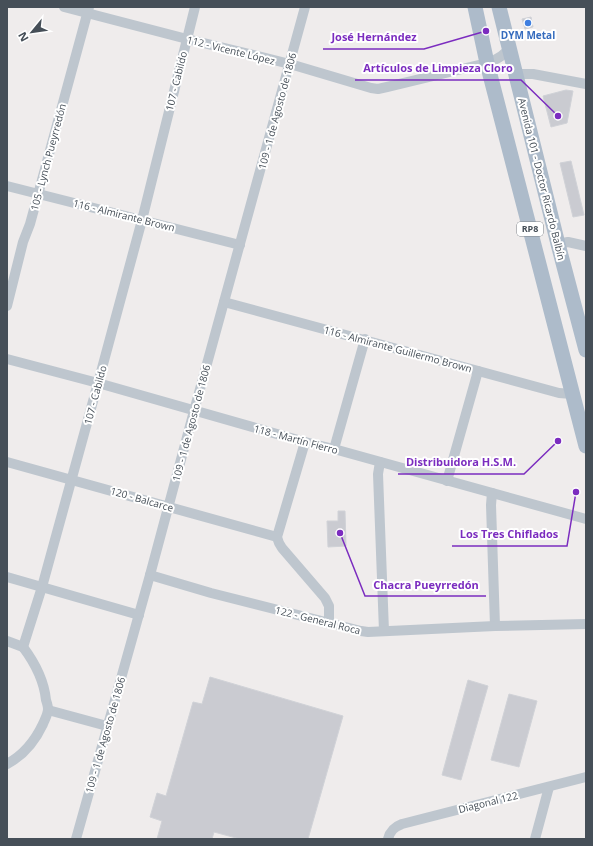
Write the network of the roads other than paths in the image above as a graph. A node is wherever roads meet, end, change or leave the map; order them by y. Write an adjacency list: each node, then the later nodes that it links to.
1 (64, 7): 6 (street, 112 - Vicente López)
2 (195, 7): 7 (street, 107 - Cabildo)
3 (305, 7): 10 (street, 109 - 1 de Agosto de 1806)
4 (475, 7): 9 (main road, RP8)
5 (499, 7): 8 (main road, Avenida 101 - Doctor Ricardo Balbín / RP8)
6 (88, 10): 7 (street, 112 - Vicente López); 14 (street, 105 - Lynch Pueyrredón)
7 (187, 39): 10 (street, 112 - Vicente López); 15 (street, 107 - Cabildo)
8 (509, 47): 9 (street, 112 - Vicente López); 11 (main road, Avenida 101 - Doctor Ricardo Balbín / RP8)
9 (488, 63): 10 (street, 112 - Vicente López); 26 (main road, RP8)
10 (290, 64): 17 (street, 109 - 1 de Agosto de 1806)
11 (515, 74): 12 (street); 16 (main road, Avenida 101 - Doctor Ricardo Balbín / RP8)
12 (586, 84)
13 (7, 186): 14 (street, 116 - Almirante Brown)
14 (38, 194): 15 (street, 116 - Almirante Brown); 20 (street, 105 - Lynch Pueyrredón)
15 (142, 220): 17 (street, 116 - Almirante Brown); 25 (street, 107 - Cabildo)
16 (558, 244): 18 (street); 22 (main road, Avenida 101 - Doctor Ricardo Balbín / RP8)
17 (240, 245): 19 (street, 109 - 1 de Agosto de 1806)
18 (586, 246)
19 (224, 302): 21 (street, 116 - Almirante Guillermo Brown); 27 (street, 109 - 1 de Agosto de 1806)
20 (7, 306)
21 (365, 339): 24 (street, 116 - Almirante Guillermo Brown); 30 (street)
22 (586, 350)
23 (7, 359): 25 (street, 118 - Martín Fierro)
24 (478, 371): 26 (street, 116 - Almirante Guillermo Brown); 34 (street)
25 (98, 383): 27 (street, 118 - Martín Fierro); 33 (street, 107 - Cabildo)
26 (572, 394): 29 (main road, RP8)
27 (194, 411): 28 (street, 118 - Martín Fierro); 36 (street, 109 - 1 de Agosto de 1806)
28 (305, 442): 30 (street, 118 - Martín Fierro); 38 (street)
29 (586, 446)
30 (334, 449): 32 (street, 118 - Martín Fierro)
31 (7, 462): 33 (street, 120 - Balcarce)
32 (380, 462): 34 (street, 118 - Martín Fierro); 46 (street)
33 (71, 480): 36 (street, 120 - Balcarce); 41 (street, 107 - Cabildo)
34 (447, 481): 35 (street, 118 - Martín Fierro)
35 (492, 493): 37 (street, 118 - Martín Fierro); 45 (street)
36 (168, 507): 38 (street, 120 - Balcarce); 39 (street, 109 - 1 de Agosto de 1806)
37 (586, 519)
38 (277, 537): 43 (street)
39 (150, 575): 42 (street, 109 - 1 de Agosto de 1806); 43 (street, 122 - General Roca)
40 (7, 577): 41 (street)
41 (42, 587): 42 (street); 48 (street, 107 - Cabildo)
42 (139, 615): 50 (street, 109 - 1 de Agosto de 1806)
43 (330, 622): 46 (street, 122 - General Roca)
44 (586, 624): 45 (street, 122 - General Roca)
45 (495, 626): 46 (street, 122 - General Roca)
46 (384, 631)
47 (7, 641): 48 (street)
48 (23, 647): 49 (street)
49 (48, 710): 50 (street); 51 (street)
50 (107, 726): 55 (street, 109 - 1 de Agosto de 1806)
51 (7, 764)
52 (586, 777): 53 (street, Diagonal 122)
53 (549, 787): 54 (street, Diagonal 122); 56 (street)
54 (390, 834)
55 (76, 839)
56 (535, 839)

